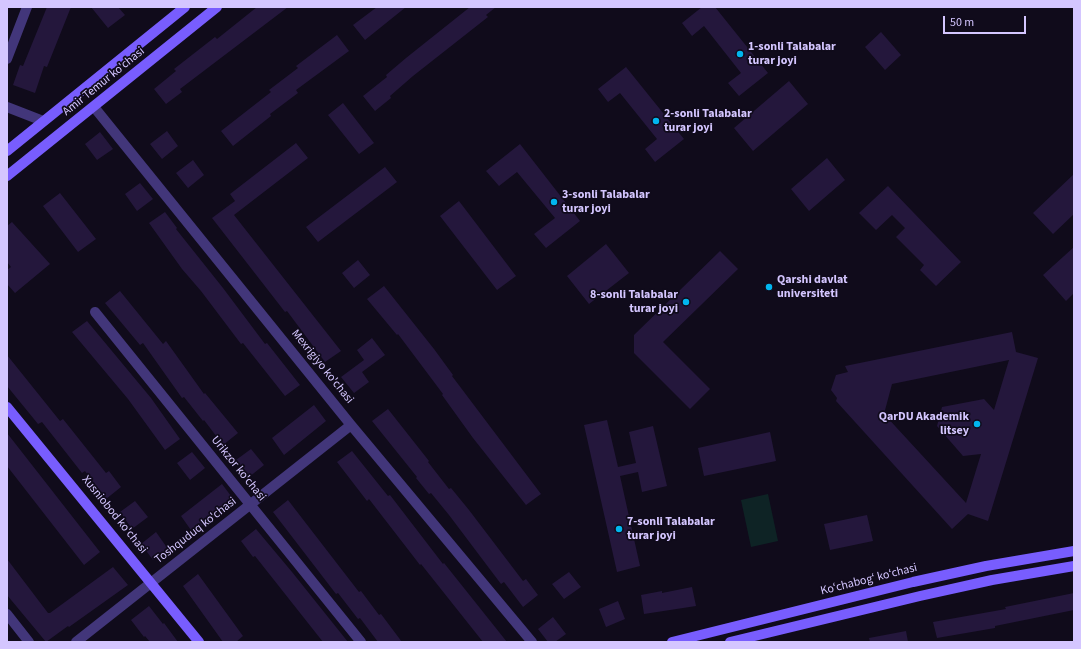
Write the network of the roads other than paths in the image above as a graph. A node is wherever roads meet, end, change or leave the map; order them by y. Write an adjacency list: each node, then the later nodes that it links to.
1 (27, 7): 4 (street)
2 (185, 7): 7 (main road, Amir Temur ko'chasi)
3 (217, 7): 6 (main road, Amir Temur ko'chasi)
4 (7, 59)
5 (7, 107): 7 (street)
6 (94, 107): 9 (main road, Amir Temur ko'chasi); 12 (street, Mexrigiyo ko'chasi)
7 (43, 121): 8 (main road, Amir Temur ko'chasi)
8 (7, 151)
9 (7, 176)
10 (95, 312): 13 (street, Urikzor ko'chasi)
11 (7, 406): 16 (main road, Xusniobod ko'chasi)
12 (351, 425): 13 (street, Toshquduq ko'chasi); 22 (street, Mexrigiyo ko'chasi)
13 (250, 505): 16 (street, Toshquduq ko'chasi); 21 (street, Urikzor ko'chasi)
14 (1074, 551): 23 (main road, Ko‘chabog‘ ko‘chasi)
15 (1074, 566): 24 (main road)
16 (152, 582): 19 (street, Toshquduq ko'chasi); 20 (main road, Xusniobod ko'chasi)
17 (7, 614): 18 (street)
18 (29, 642)
19 (76, 642)
20 (199, 642)
21 (361, 642)
22 (532, 642)
23 (672, 642)
24 (730, 642)

